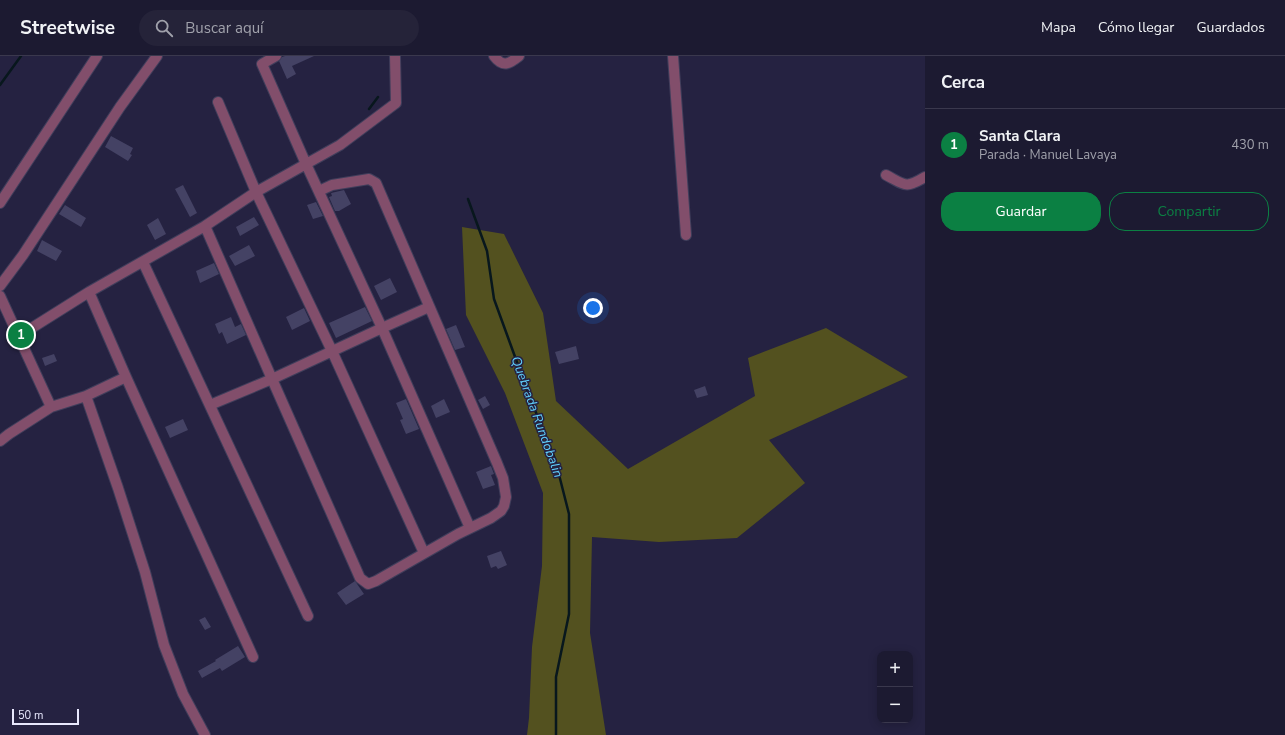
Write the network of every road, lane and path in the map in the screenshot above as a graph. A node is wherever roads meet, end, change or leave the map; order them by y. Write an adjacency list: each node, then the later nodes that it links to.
1 (97, 56): 15 (street)
2 (157, 56): 19 (street)
3 (276, 56): 8 (street)
4 (395, 56): 10 (street)
5 (494, 56): 6 (street)
6 (519, 56)
7 (673, 56): 17 (street)
8 (260, 60): 10 (street)
9 (218, 102): 14 (street)
10 (306, 164): 13 (street); 14 (street)
11 (886, 175): 12 (street)
12 (925, 177)
13 (319, 191): 22 (street); 23 (street)
14 (256, 192): 16 (street); 25 (street)
15 (0, 203)
16 (205, 226): 18 (street); 27 (street)
17 (686, 235)
18 (143, 262): 20 (street); 29 (street)
19 (0, 286)
20 (89, 292): 24 (street); 26 (street)
21 (0, 296): 24 (street)
22 (429, 308): 23 (street); 32 (street)
23 (382, 328): 25 (street); 32 (street)
24 (19, 336): 30 (street)
25 (332, 351): 27 (street); 33 (street)
26 (126, 377): 28 (street); 35 (street)
27 (272, 379): 29 (street); 33 (street)
28 (86, 396): 30 (street); 36 (street)
29 (210, 405): 34 (street)
30 (51, 407): 31 (street)
31 (0, 441)
32 (470, 528): 33 (street)
33 (424, 553)
34 (308, 616)
35 (253, 657)
36 (205, 735)

